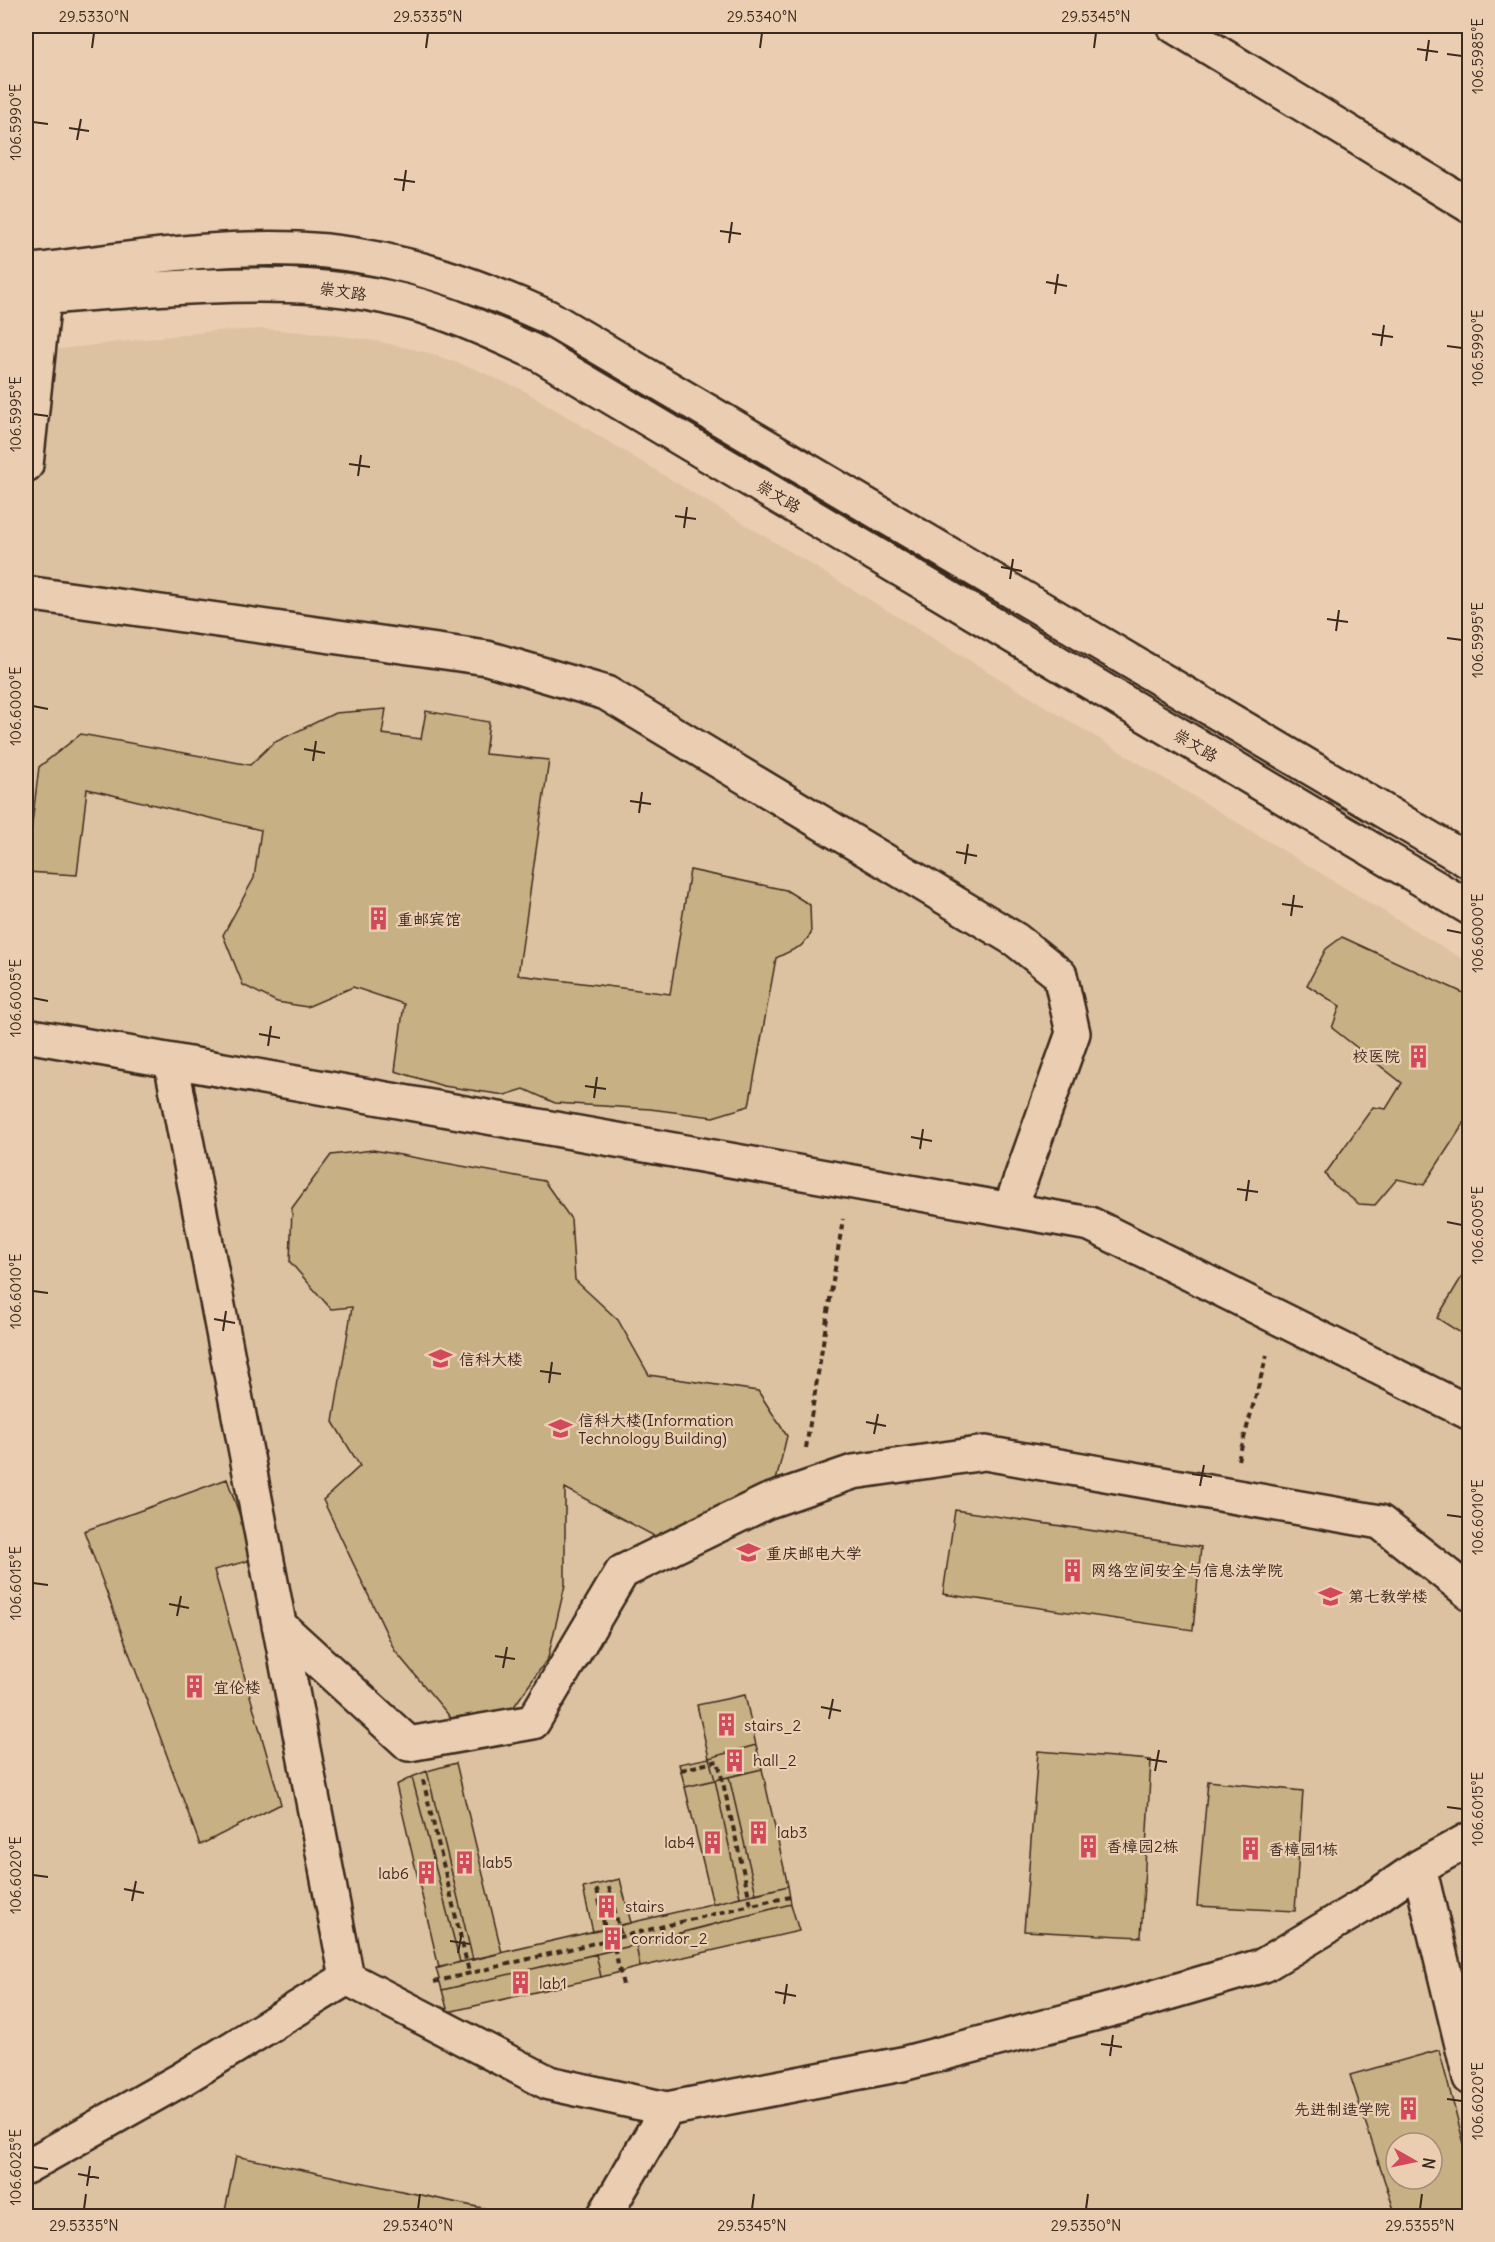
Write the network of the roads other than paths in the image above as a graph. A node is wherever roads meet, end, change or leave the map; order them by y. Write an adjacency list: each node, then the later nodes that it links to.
1 (1174, 26): 2 (main road)
2 (1470, 206)
3 (35, 285): 4 (main road); 6 (main road); 7 (main road, 崇文路)
4 (26, 465)
5 (26, 593): 10 (main road)
6 (1470, 862)
7 (1470, 908)
8 (26, 1035): 9 (main road)
9 (171, 1061): 10 (main road); 13 (main road)
10 (1010, 1209): 11 (main road)
11 (1470, 1413)
12 (1470, 1593): 13 (main road)
13 (279, 1625): 16 (main road)
14 (1470, 1839): 15 (main road)
15 (1419, 1867): 17 (main road); 18 (main road)
16 (347, 1978): 18 (main road); 19 (main road)
17 (1470, 2078)
18 (668, 2109): 20 (main road)
19 (26, 2167)
20 (603, 2217)

